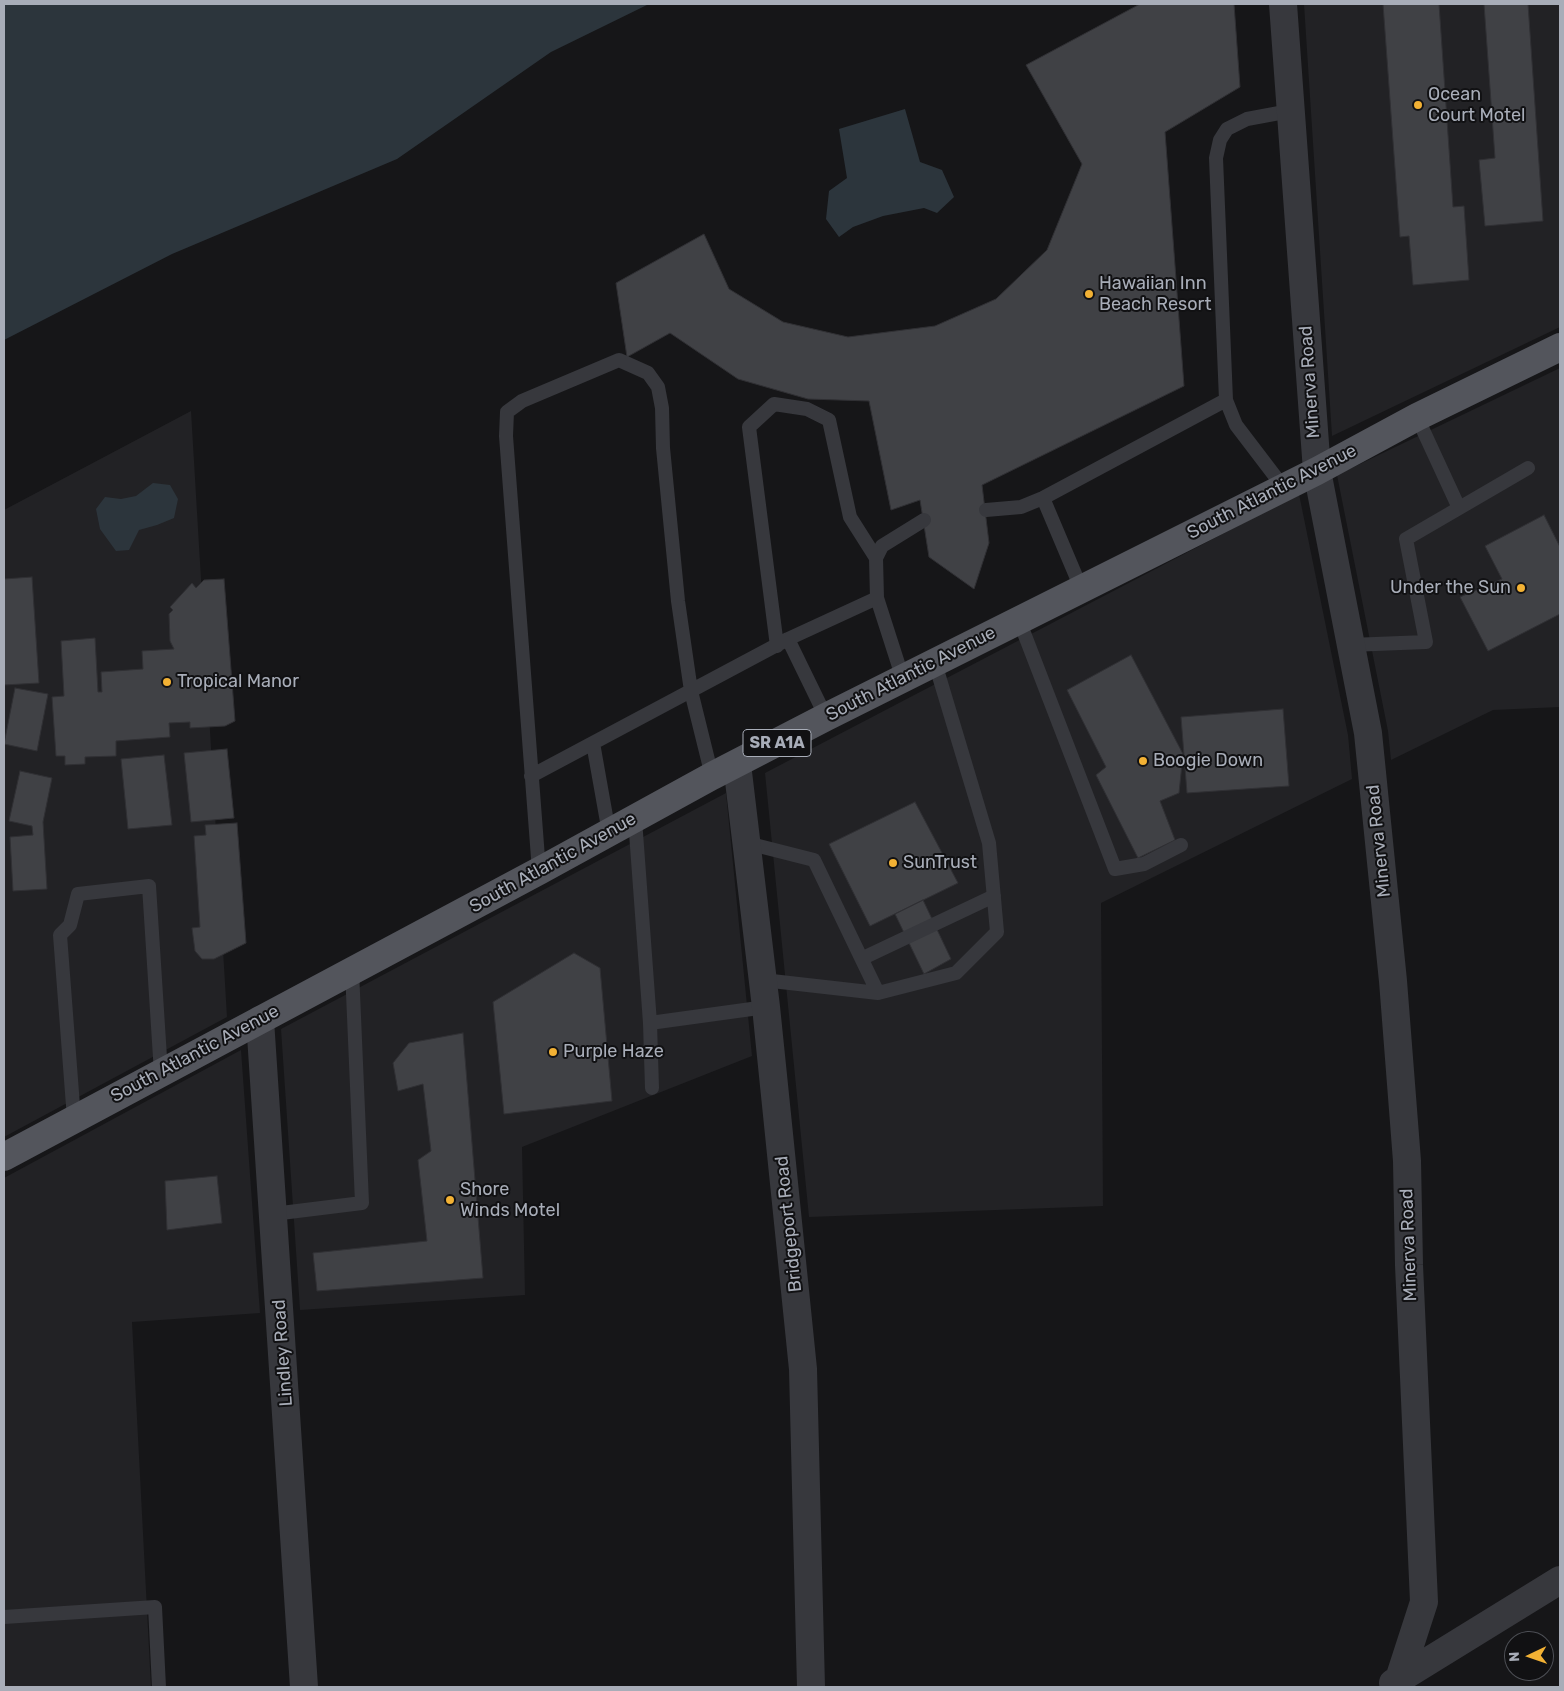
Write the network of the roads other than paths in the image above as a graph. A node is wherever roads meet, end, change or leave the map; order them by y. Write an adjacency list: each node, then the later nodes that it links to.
1 (1283, 4): 2 (street, Minerva Road)
2 (1290, 111): 4 (lane); 7 (street, Minerva Road)
3 (1560, 347): 5 (main road, South Atlantic Avenue / SR A1A)
4 (1226, 400): 8 (lane); 9 (lane)
5 (1416, 417): 7 (main road, South Atlantic Avenue / SR A1A); 10 (lane)
6 (1528, 468): 10 (lane)
7 (1317, 471): 8 (main road, South Atlantic Avenue / SR A1A); 18 (street, Minerva Road)
8 (1284, 488): 14 (main road, South Atlantic Avenue / SR A1A)
9 (1043, 498): 11 (lane); 14 (lane)
10 (1459, 508): 18 (lane)
11 (986, 510)
12 (924, 520): 13 (lane)
13 (876, 558): 15 (lane); 17 (lane)
14 (1081, 588): 16 (main road, South Atlantic Avenue / SR A1A)
15 (877, 598): 17 (lane); 20 (lane)
16 (1019, 620): 19 (main road, South Atlantic Avenue / SR A1A); 30 (lane)
17 (782, 642): 21 (lane); 22 (lane)
18 (1350, 644): 47 (street, Minerva Road)
19 (935, 663): 20 (main road, South Atlantic Avenue / SR A1A); 32 (lane)
20 (902, 679): 22 (main road, South Atlantic Avenue / SR A1A)
21 (691, 691): 23 (lane); 25 (lane); 26 (lane)
22 (826, 717): 24 (main road, South Atlantic Avenue / SR A1A)
23 (593, 743): 25 (lane); 28 (lane)
24 (737, 764): 26 (main road, South Atlantic Avenue / SR A1A); 29 (street, Bridgeport Road)
25 (531, 776): 31 (lane)
26 (712, 776): 27 (main road, South Atlantic Avenue / SR A1A)
27 (635, 819): 28 (main road, South Atlantic Avenue / SR A1A); 39 (lane)
28 (609, 833): 31 (main road, South Atlantic Avenue / SR A1A)
29 (747, 843): 33 (lane); 35 (street, Bridgeport Road)
30 (1181, 846)
31 (539, 872): 34 (main road, South Atlantic Avenue / SR A1A)
32 (994, 896): 33 (lane); 36 (lane)
33 (863, 958): 36 (lane)
34 (352, 970): 38 (main road, South Atlantic Avenue / SR A1A); 44 (lane)
35 (763, 980): 36 (lane); 37 (street, Bridgeport Road)
36 (878, 993)
37 (766, 1007): 39 (lane); 50 (street, Bridgeport Road)
38 (260, 1020): 40 (main road, South Atlantic Avenue / SR A1A); 44 (street, Lindley Road)
39 (650, 1023): 41 (lane)
40 (161, 1073): 42 (main road, South Atlantic Avenue / SR A1A); 42 (lane)
41 (652, 1088)
42 (74, 1120): 43 (main road, South Atlantic Avenue / SR A1A)
43 (4, 1157)
44 (273, 1214): 49 (street, Lindley Road)
45 (1560, 1580): 47 (street)
46 (4, 1617): 48 (lane)
47 (1392, 1683)
48 (159, 1687)
49 (304, 1687)
50 (811, 1687)

